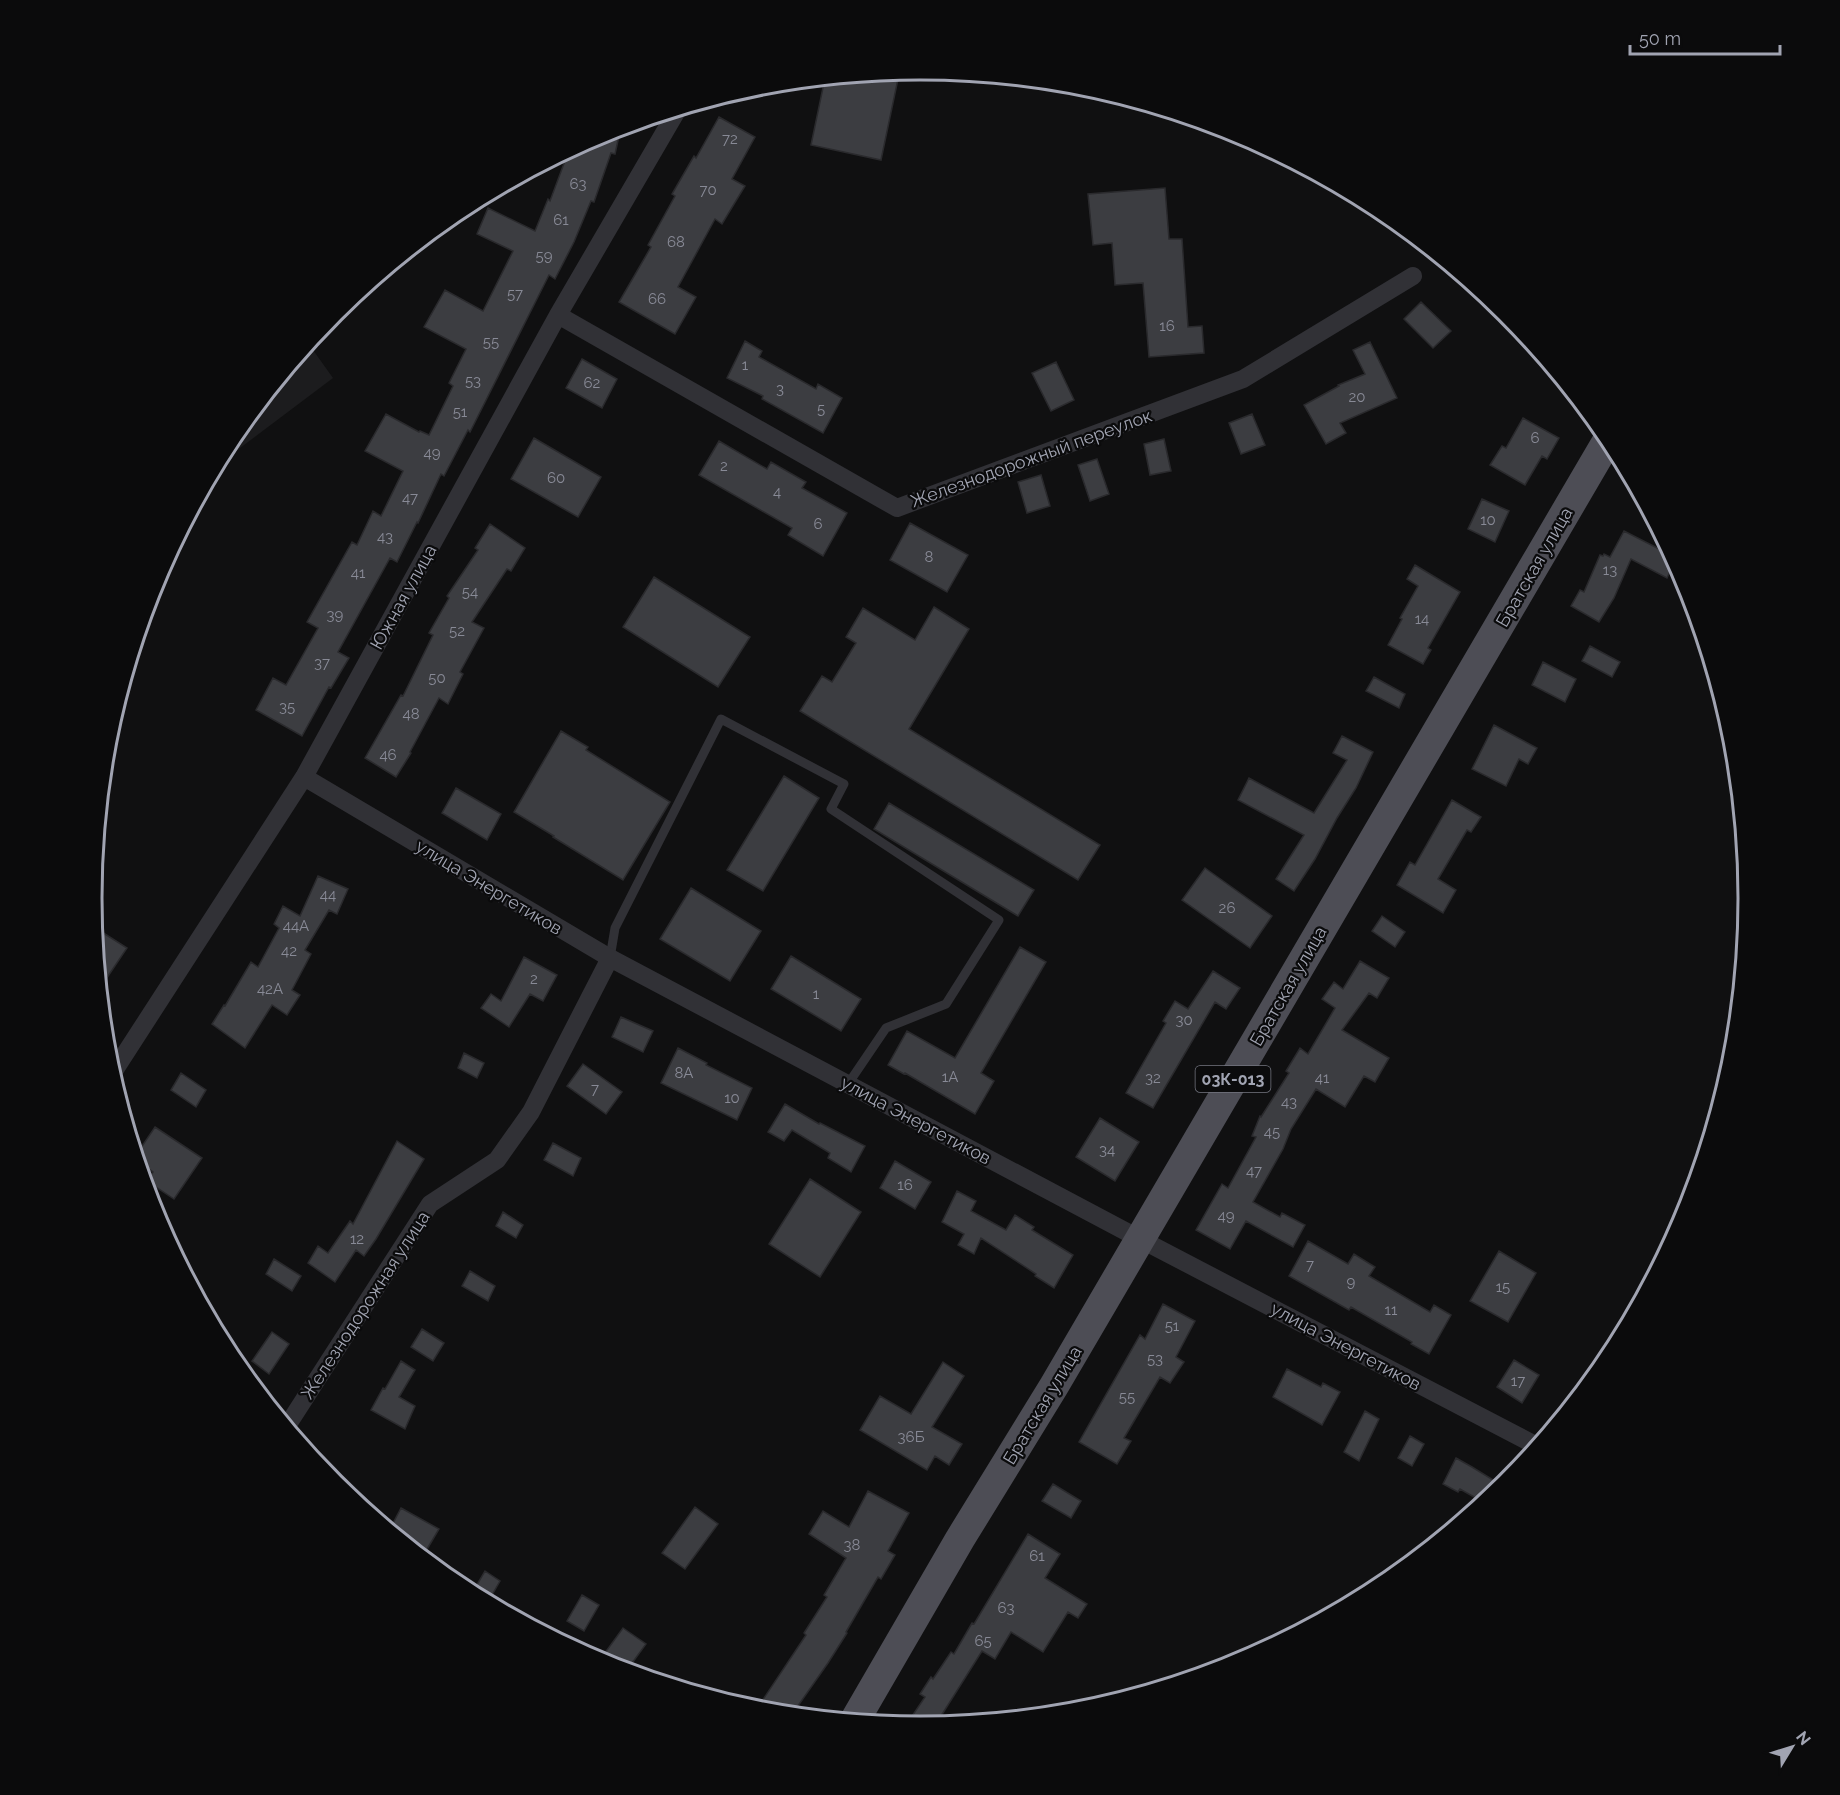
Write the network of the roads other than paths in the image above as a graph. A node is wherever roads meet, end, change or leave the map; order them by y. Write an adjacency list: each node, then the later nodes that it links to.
1 (673, 118): 3 (street, Южная улица)
2 (1413, 276): 3 (street, Железнодорожный переулок)
3 (558, 315): 5 (street, Южная улица)
4 (1603, 448): 9 (main road, Братская улица / 03К-013)
5 (304, 777): 6 (street, улица Энергетиков); 7 (street, Южная улица)
6 (610, 958): 8 (street, улица Энергетиков); 8 (lane); 10 (street, Железнодорожная улица)
7 (119, 1063)
8 (848, 1084): 9 (street, улица Энергетиков)
9 (1140, 1239): 11 (street, улица Энергетиков); 12 (main road, Братская улица / 03К-013)
10 (291, 1420)
11 (1530, 1443)
12 (859, 1713)

